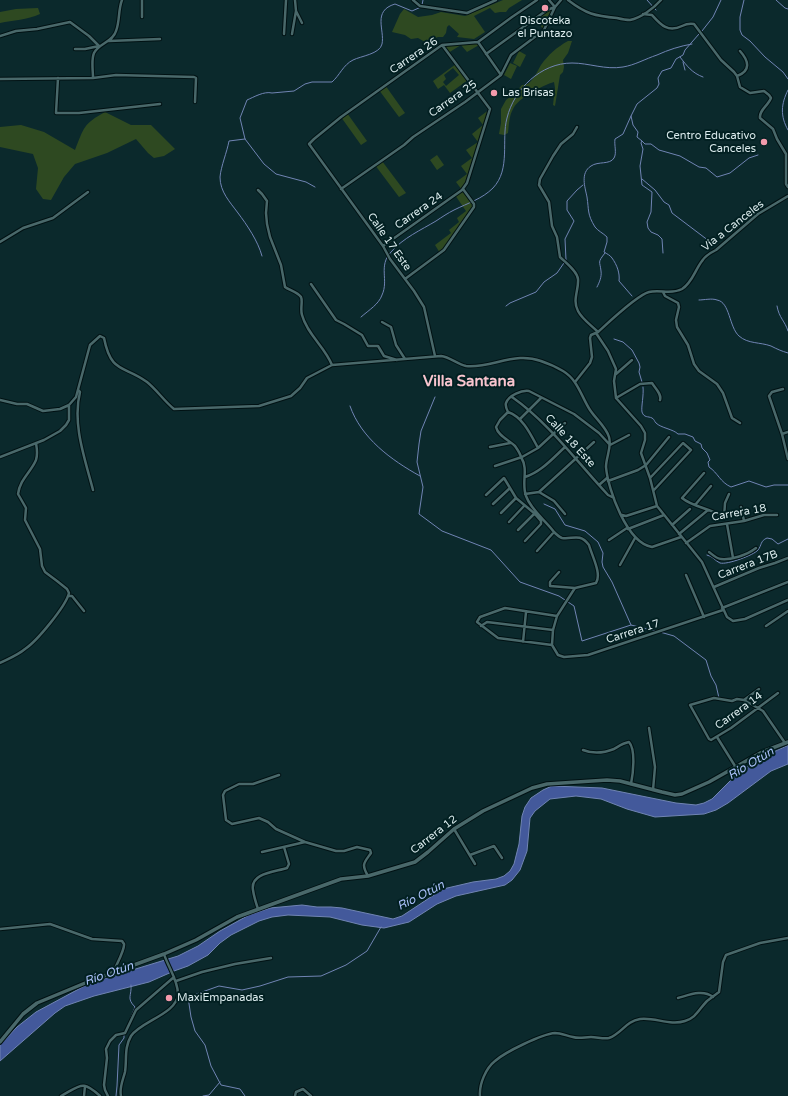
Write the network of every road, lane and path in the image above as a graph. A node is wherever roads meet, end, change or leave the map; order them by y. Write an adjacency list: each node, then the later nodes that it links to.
1 (122, 0): 21 (street)
2 (142, 0): 15 (street)
3 (286, 0): 17 (street)
4 (295, 0): 13 (street)
5 (413, 0): 6 (street)
6 (496, 0)
7 (537, 0): 22 (street)
8 (549, 0): 12 (street)
9 (560, 0): 12 (street, Carrera 25)
10 (568, 0): 14 (street)
11 (661, 0): 14 (street)
12 (556, 6): 27 (street); 28 (street, Carrera 25)
13 (296, 11): 16 (street); 18 (street)
14 (643, 14): 29 (street)
15 (142, 16)
16 (302, 23)
17 (284, 34)
18 (292, 34)
19 (0, 36): 24 (street)
20 (160, 39): 21 (street)
21 (108, 41): 24 (street)
22 (478, 42): 23 (street, Carrera 26); 27 (street)
23 (442, 45): 33 (street); 37 (street, Carrera 26)
24 (99, 46): 25 (street); 31 (street)
25 (75, 49)
26 (740, 51): 29 (street)
27 (486, 54): 28 (street)
28 (501, 75): 33 (street, Carrera 25)
29 (736, 76): 38 (street)
30 (58, 78): 31 (street); 32 (street); 35 (street)
31 (92, 78): 34 (street)
32 (0, 79)
33 (477, 92): 39 (street, Carrera 25); 40 (street)
34 (195, 102)
35 (160, 104)
36 (577, 127): 50 (street)
37 (309, 146): 39 (street, Calle 17 Este)
38 (788, 188)
39 (341, 189): 45 (street, Calle 17 Este)
40 (463, 189): 45 (street, Carrera 24); 46 (street)
41 (258, 190): 55 (street)
42 (88, 192): 44 (street)
43 (788, 196): 48 (street, Vía a Canceles)
44 (0, 242)
45 (383, 246): 46 (street, Calle 17 Este)
46 (404, 279): 51 (street, Calle 17 Este)
47 (311, 284): 53 (street)
48 (663, 292): 50 (street, Vía a Canceles); 70 (street)
49 (382, 322): 52 (street)
50 (597, 332): 56 (street); 57 (street)
51 (436, 356): 52 (street); 57 (street)
52 (405, 359): 53 (street)
53 (398, 360): 55 (street)
54 (632, 360): 56 (street)
55 (332, 365): 59 (street)
56 (616, 374): 62 (street)
57 (575, 382): 79 (street)
58 (783, 389): 73 (street)
59 (78, 390): 65 (street); 96 (street)
60 (512, 397): 61 (street); 66 (street, Calle 18 Este); 67 (street)
61 (541, 398): 66 (street); 79 (street)
62 (616, 398): 64 (street); 87 (street)
63 (0, 400): 65 (street)
64 (660, 400)
65 (69, 405): 78 (street)
66 (530, 409): 68 (street); 72 (street, Calle 18 Este)
67 (508, 412): 68 (street); 76 (street)
68 (520, 419): 82 (street)
69 (565, 422): 72 (street)
70 (740, 422)
71 (788, 432): 73 (street)
72 (553, 434): 81 (street, Calle 18 Este); 82 (street)
73 (782, 434): 86 (street)
74 (629, 435): 79 (street)
75 (669, 438): 87 (street)
76 (510, 442): 80 (street); 84 (street)
77 (594, 442): 85 (street)
78 (36, 443): 83 (street); 140 (street)
79 (610, 445): 92 (street)
80 (490, 447)
81 (565, 447): 85 (street, Calle 18 Este); 90 (street)
82 (538, 448): 84 (street)
83 (0, 457)
84 (522, 457): 88 (street); 90 (street)
85 (576, 459): 93 (street, Calle 18 Este); 98 (street)
86 (788, 459)
87 (646, 465): 91 (street); 92 (street)
88 (495, 466)
89 (704, 473): 105 (street)
90 (525, 477): 99 (street)
91 (650, 478): 97 (street); 97 (street)
92 (608, 480): 93 (street); 103 (street)
93 (599, 485): 103 (street, Calle 18 Este)
94 (711, 486): 105 (street)
95 (510, 488): 101 (street); 102 (street); 104 (street)
96 (93, 490)
97 (654, 490): 107 (street)
98 (539, 492): 99 (street); 113 (street)
99 (525, 494): 112 (street)
100 (729, 494): 110 (street)
101 (486, 495)
102 (516, 498): 106 (street); 111 (street)
103 (614, 498): 114 (street)
104 (493, 504)
105 (695, 505): 110 (street)
106 (524, 506): 112 (street); 118 (street)
107 (657, 506): 114 (street); 115 (street)
108 (741, 508): 117 (street)
109 (690, 510): 120 (street)
110 (708, 510): 124 (street)
111 (501, 512)
112 (535, 512): 122 (street); 123 (street); 127 (street)
113 (565, 514)
114 (622, 515): 121 (street)
115 (664, 515): 120 (street); 121 (street)
116 (777, 515): 117 (street, Carrera 18)
117 (744, 521): 119 (street, Carrera 18)
118 (509, 522)
119 (727, 524): 128 (street, Carrera 18); 132 (street)
120 (672, 525): 124 (street)
121 (628, 528): 125 (street); 126 (street)
122 (518, 530)
123 (554, 532): 130 (street); 139 (street)
124 (680, 535): 125 (street); 128 (street)
125 (635, 538): 134 (street)
126 (609, 540)
127 (525, 541)
128 (686, 544): 138 (street)
129 (756, 548): 132 (street)
130 (537, 551)
131 (710, 552): 132 (street)
132 (733, 558)
133 (788, 558): 138 (street, Carrera 17B)
134 (620, 565)
135 (559, 572): 139 (street)
136 (686, 575): 147 (street)
137 (788, 582): 142 (street, Carrera 17)
138 (714, 587): 142 (street)
139 (575, 588): 146 (street)
140 (69, 596): 143 (street); 154 (street)
141 (788, 600): 142 (street)
142 (723, 609): 147 (street, Carrera 17)
143 (84, 611)
144 (788, 611): 150 (street)
145 (526, 612): 146 (street); 148 (street); 149 (street)
146 (557, 616): 151 (street)
147 (704, 617): 153 (street, Carrera 17)
148 (481, 626): 149 (street); 152 (street)
149 (524, 626): 151 (street); 152 (street)
150 (766, 626)
151 (553, 630): 153 (street)
152 (523, 642): 153 (street)
153 (552, 645)
154 (0, 663)
155 (759, 689): 157 (street)
156 (778, 693): 158 (street, Carrera 14)
157 (744, 700): 158 (street); 160 (street, Carrera 14)
158 (759, 708): 160 (street, Carrera 14); 161 (street)
159 (649, 728): 166 (street)
160 (717, 737): 163 (street)
161 (787, 743): 163 (street, Carrera 12)
162 (583, 750): 165 (street)
163 (735, 766): 166 (street, Carrera 12)
164 (279, 775): 168 (street)
165 (631, 784): 166 (street, Carrera 12); 167 (street, Carrera 12)
166 (653, 790)
167 (454, 828): 171 (street); 174 (street, Carrera 12)
168 (305, 842): 169 (street); 174 (street)
169 (284, 847): 170 (street); 175 (street)
170 (262, 852)
171 (470, 855): 172 (street); 173 (street)
172 (502, 858)
173 (475, 864)
174 (368, 876): 175 (street, Carrera 12)
175 (258, 909): 178 (street, Carrera 12)
176 (0, 929): 180 (street)
177 (788, 938): 183 (street)
178 (164, 954): 180 (street, Carrera 12); 181 (street)
179 (271, 958): 182 (street)
180 (113, 973): 185 (street, Carrera 12)
181 (174, 977): 182 (street); 190 (street)
182 (176, 981): 191 (street)
183 (713, 997): 184 (street); 194 (street)
184 (678, 998)
185 (0, 1042)
186 (85, 1086): 187 (street); 188 (street); 189 (street)
187 (61, 1096)
188 (84, 1096)
189 (100, 1096)
190 (108, 1096)
191 (121, 1096)
192 (295, 1096): 193 (street)
193 (311, 1096)
194 (480, 1096)

